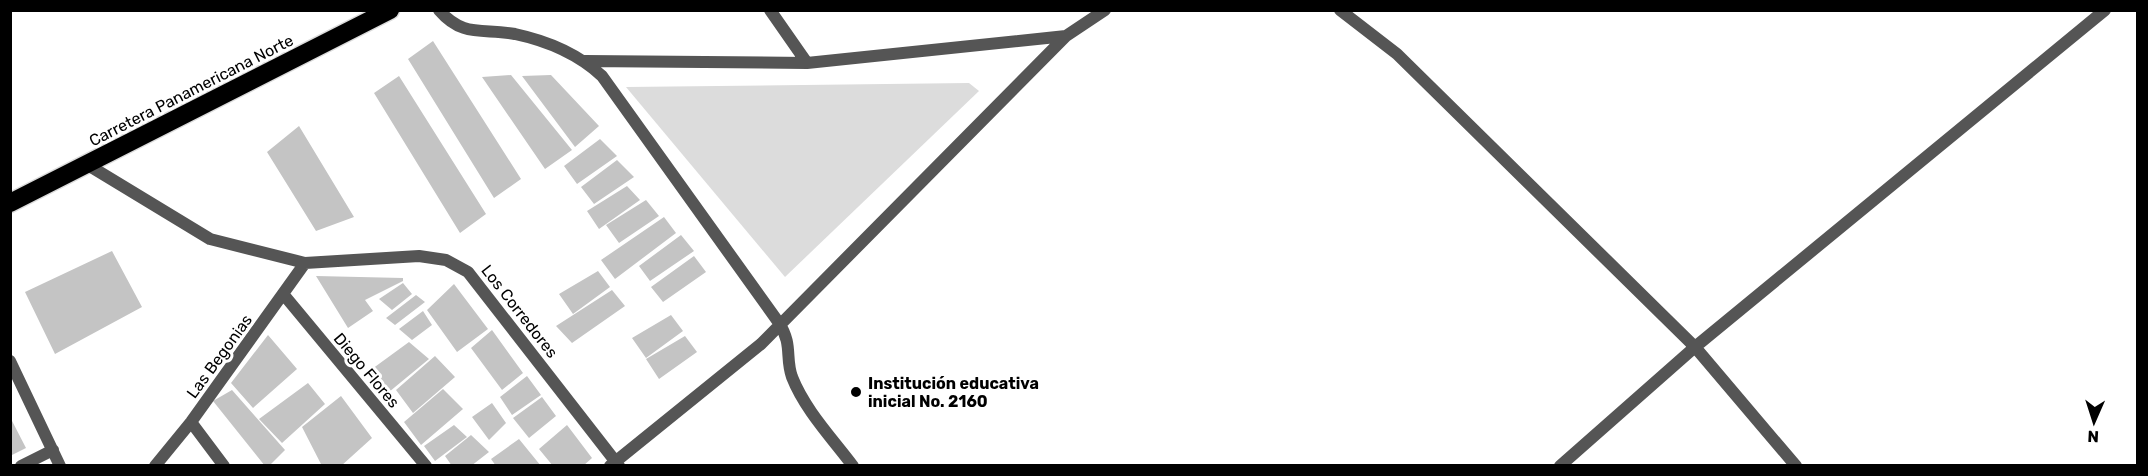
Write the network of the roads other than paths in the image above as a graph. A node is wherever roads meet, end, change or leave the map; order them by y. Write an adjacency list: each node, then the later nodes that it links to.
1 (390, 10): 10 (highway, Carretera Panamericana Norte)
2 (439, 10): 8 (street)
3 (770, 10): 9 (street)
4 (1105, 10): 7 (street)
5 (1340, 10): 17 (street)
6 (2105, 10): 17 (street)
7 (1066, 36): 9 (street); 16 (street)
8 (585, 61): 9 (street); 16 (street)
9 (807, 63)
10 (88, 165): 11 (highway, Carretera Panamericana Norte); 14 (street, Los Corredores)
11 (48, 185): 12 (highway); 13 (highway, Carretera Panamericana Norte)
12 (10, 188)
13 (10, 203)
14 (305, 262): 15 (street, Las Begonias); 21 (street, Los Corredores)
15 (284, 295): 19 (street, Las Begonias); 26 (street, Diego Flores)
16 (779, 323): 21 (street); 27 (street)
17 (1695, 347): 28 (street); 29 (street)
18 (10, 361): 20 (street)
19 (191, 422): 24 (street, Las Begonias); 25 (street)
20 (53, 450): 22 (street); 23 (street)
21 (615, 464)
22 (21, 465)
23 (60, 465)
24 (155, 465)
25 (224, 465)
26 (426, 465)
27 (853, 465)
28 (1560, 465)
29 (1796, 465)

